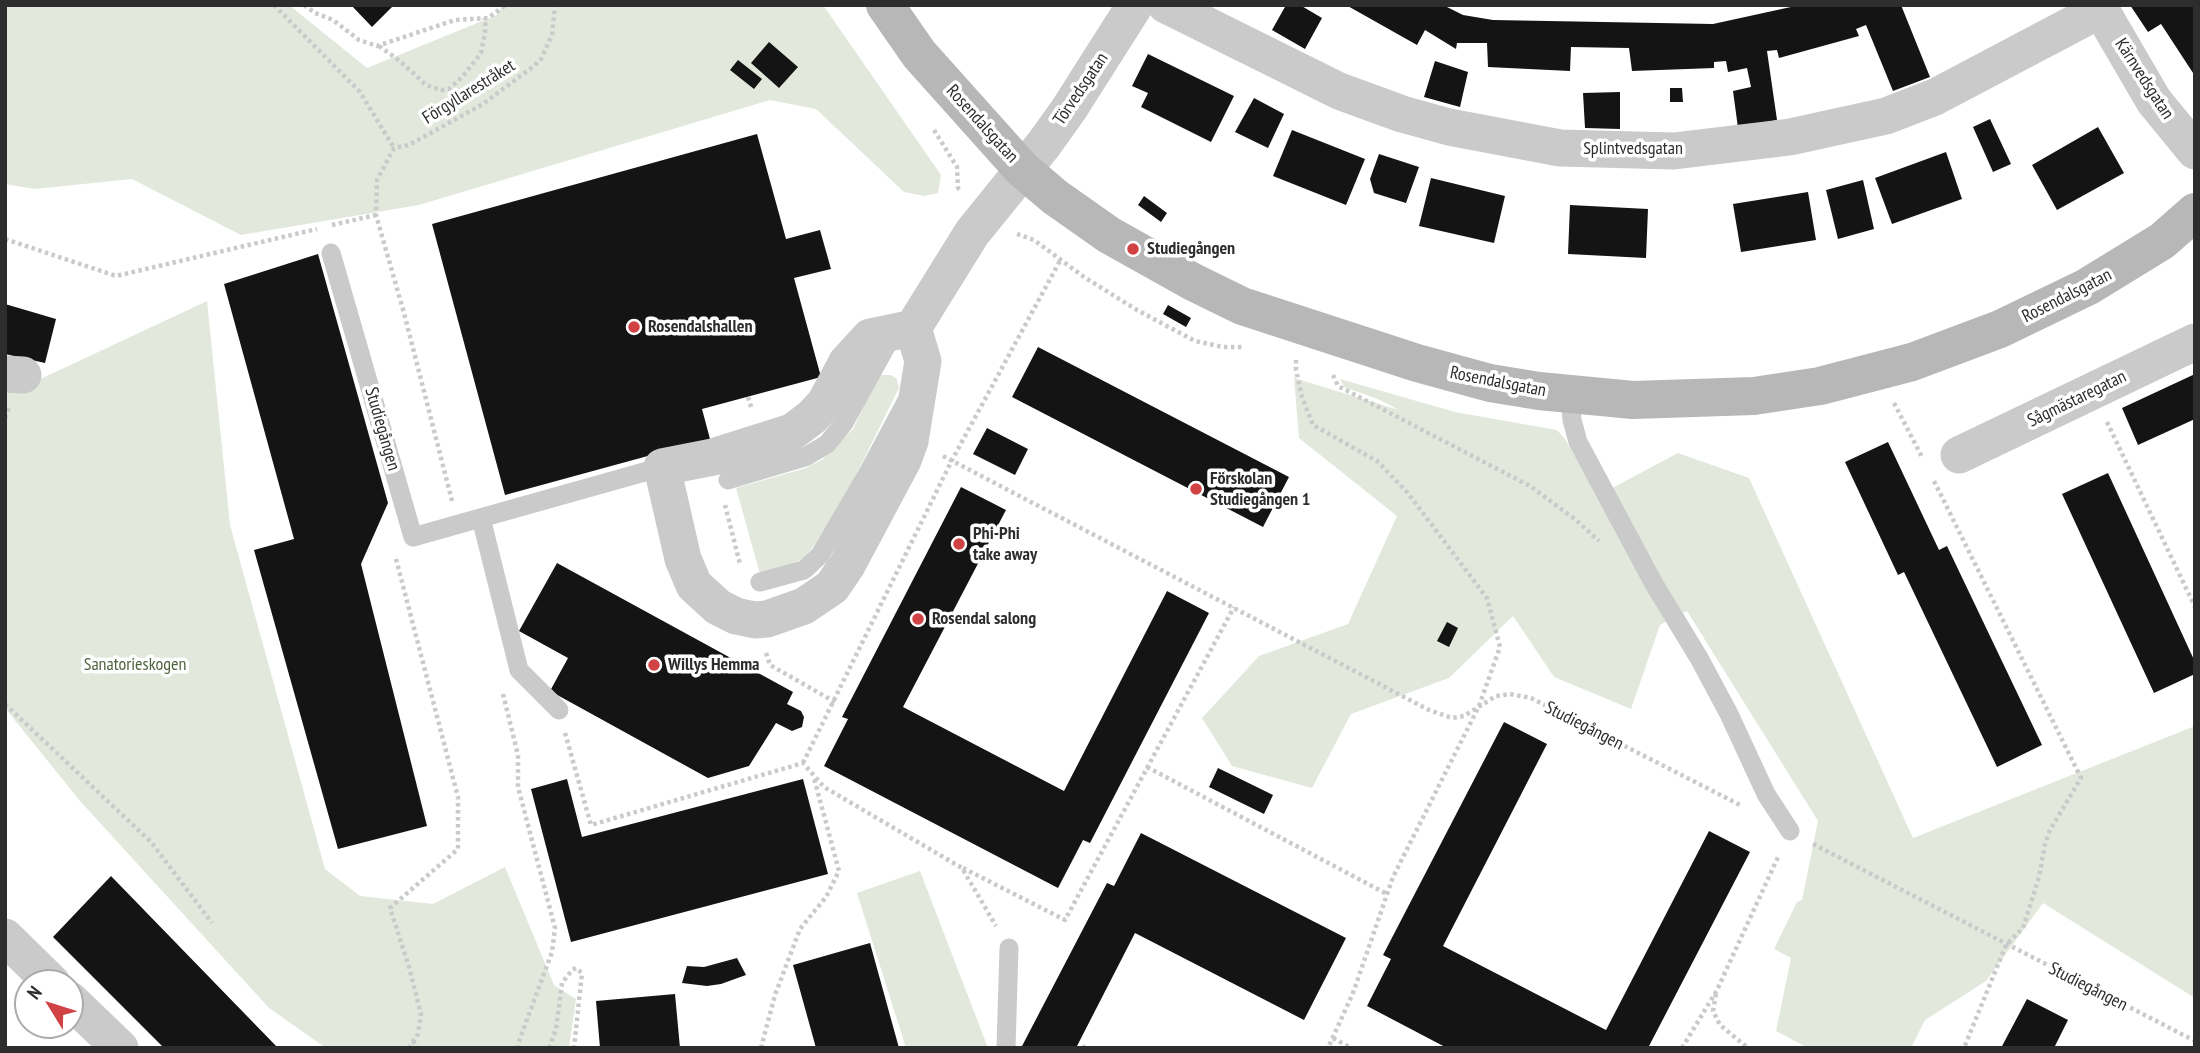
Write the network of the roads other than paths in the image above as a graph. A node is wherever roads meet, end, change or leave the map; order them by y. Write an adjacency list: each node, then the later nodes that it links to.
1 (885, 5): 6 (street, Rosendalsgatan)
2 (1135, 5): 6 (street, Törvedsgatan)
3 (1166, 5): 4 (street, Splintvedsgatan)
4 (2099, 7): 5 (street, Kärnvedsgatan)
5 (2195, 151)
6 (1022, 169): 9 (street); 12 (street, Rosendalsgatan)
7 (2195, 212): 12 (street, Rosendalsgatan)
8 (331, 253): 15 (lane, Studiegången)
9 (904, 330): 11 (street); 14 (street)
10 (2195, 342): 13 (street, Sågmästaregatan)
11 (921, 379): 14 (street); 16 (lane)
12 (1570, 395): 18 (lane)
13 (1944, 462)
14 (663, 467): 15 (lane)
15 (481, 518): 17 (lane)
16 (760, 582)
17 (559, 710)
18 (1790, 831)
19 (8, 946): 21 (street)
20 (1009, 948): 24 (lane)
21 (35, 969)
22 (84, 1013): 23 (street)
23 (120, 1048)
24 (1006, 1048)

